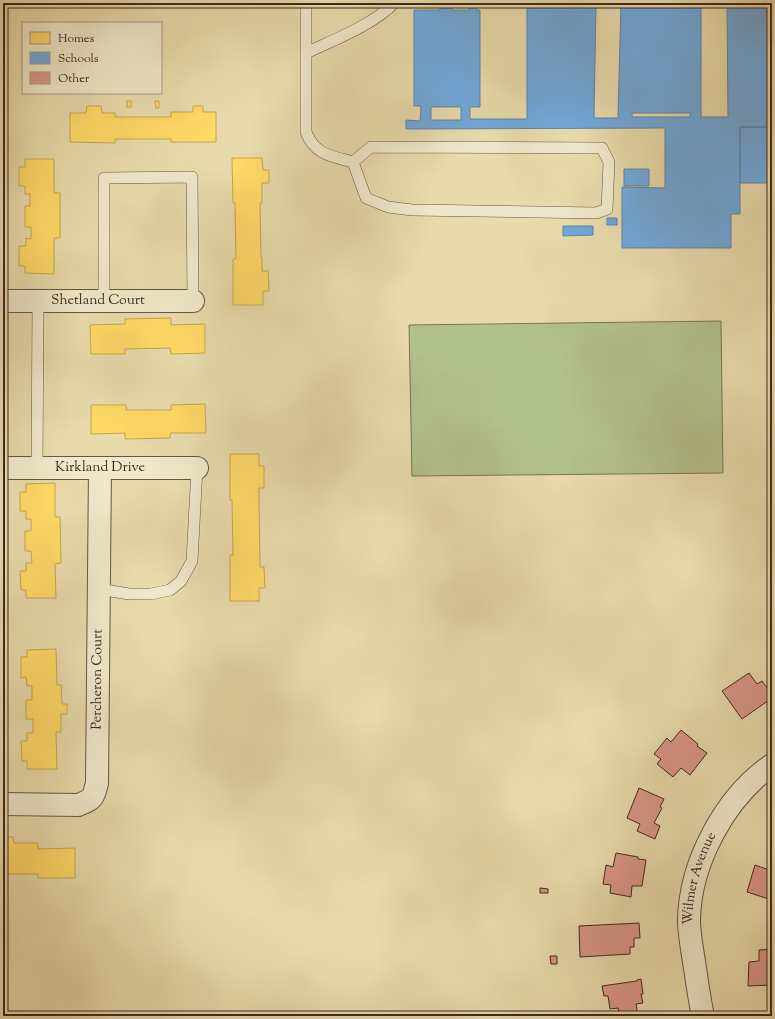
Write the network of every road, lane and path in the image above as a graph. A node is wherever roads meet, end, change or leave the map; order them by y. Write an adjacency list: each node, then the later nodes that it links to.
1 (306, 3): 3 (lane)
2 (394, 3): 3 (lane)
3 (306, 53): 4 (lane)
4 (353, 162): 4 (lane)
5 (3, 301): 6 (street, Shetland Court)
6 (38, 301): 7 (street, Shetland Court); 10 (lane)
7 (104, 301): 8 (street, Shetland Court); 8 (lane)
8 (193, 301)
9 (3, 468): 10 (street, Kirkland Drive)
10 (37, 468): 11 (street, Kirkland Drive)
11 (100, 468): 12 (street, Kirkland Drive); 13 (street, Percheron Court)
12 (196, 468): 13 (lane)
13 (99, 589): 15 (street, Percheron Court)
14 (772, 765): 16 (street, Wilmer Avenue)
15 (3, 804)
16 (703, 1016)

